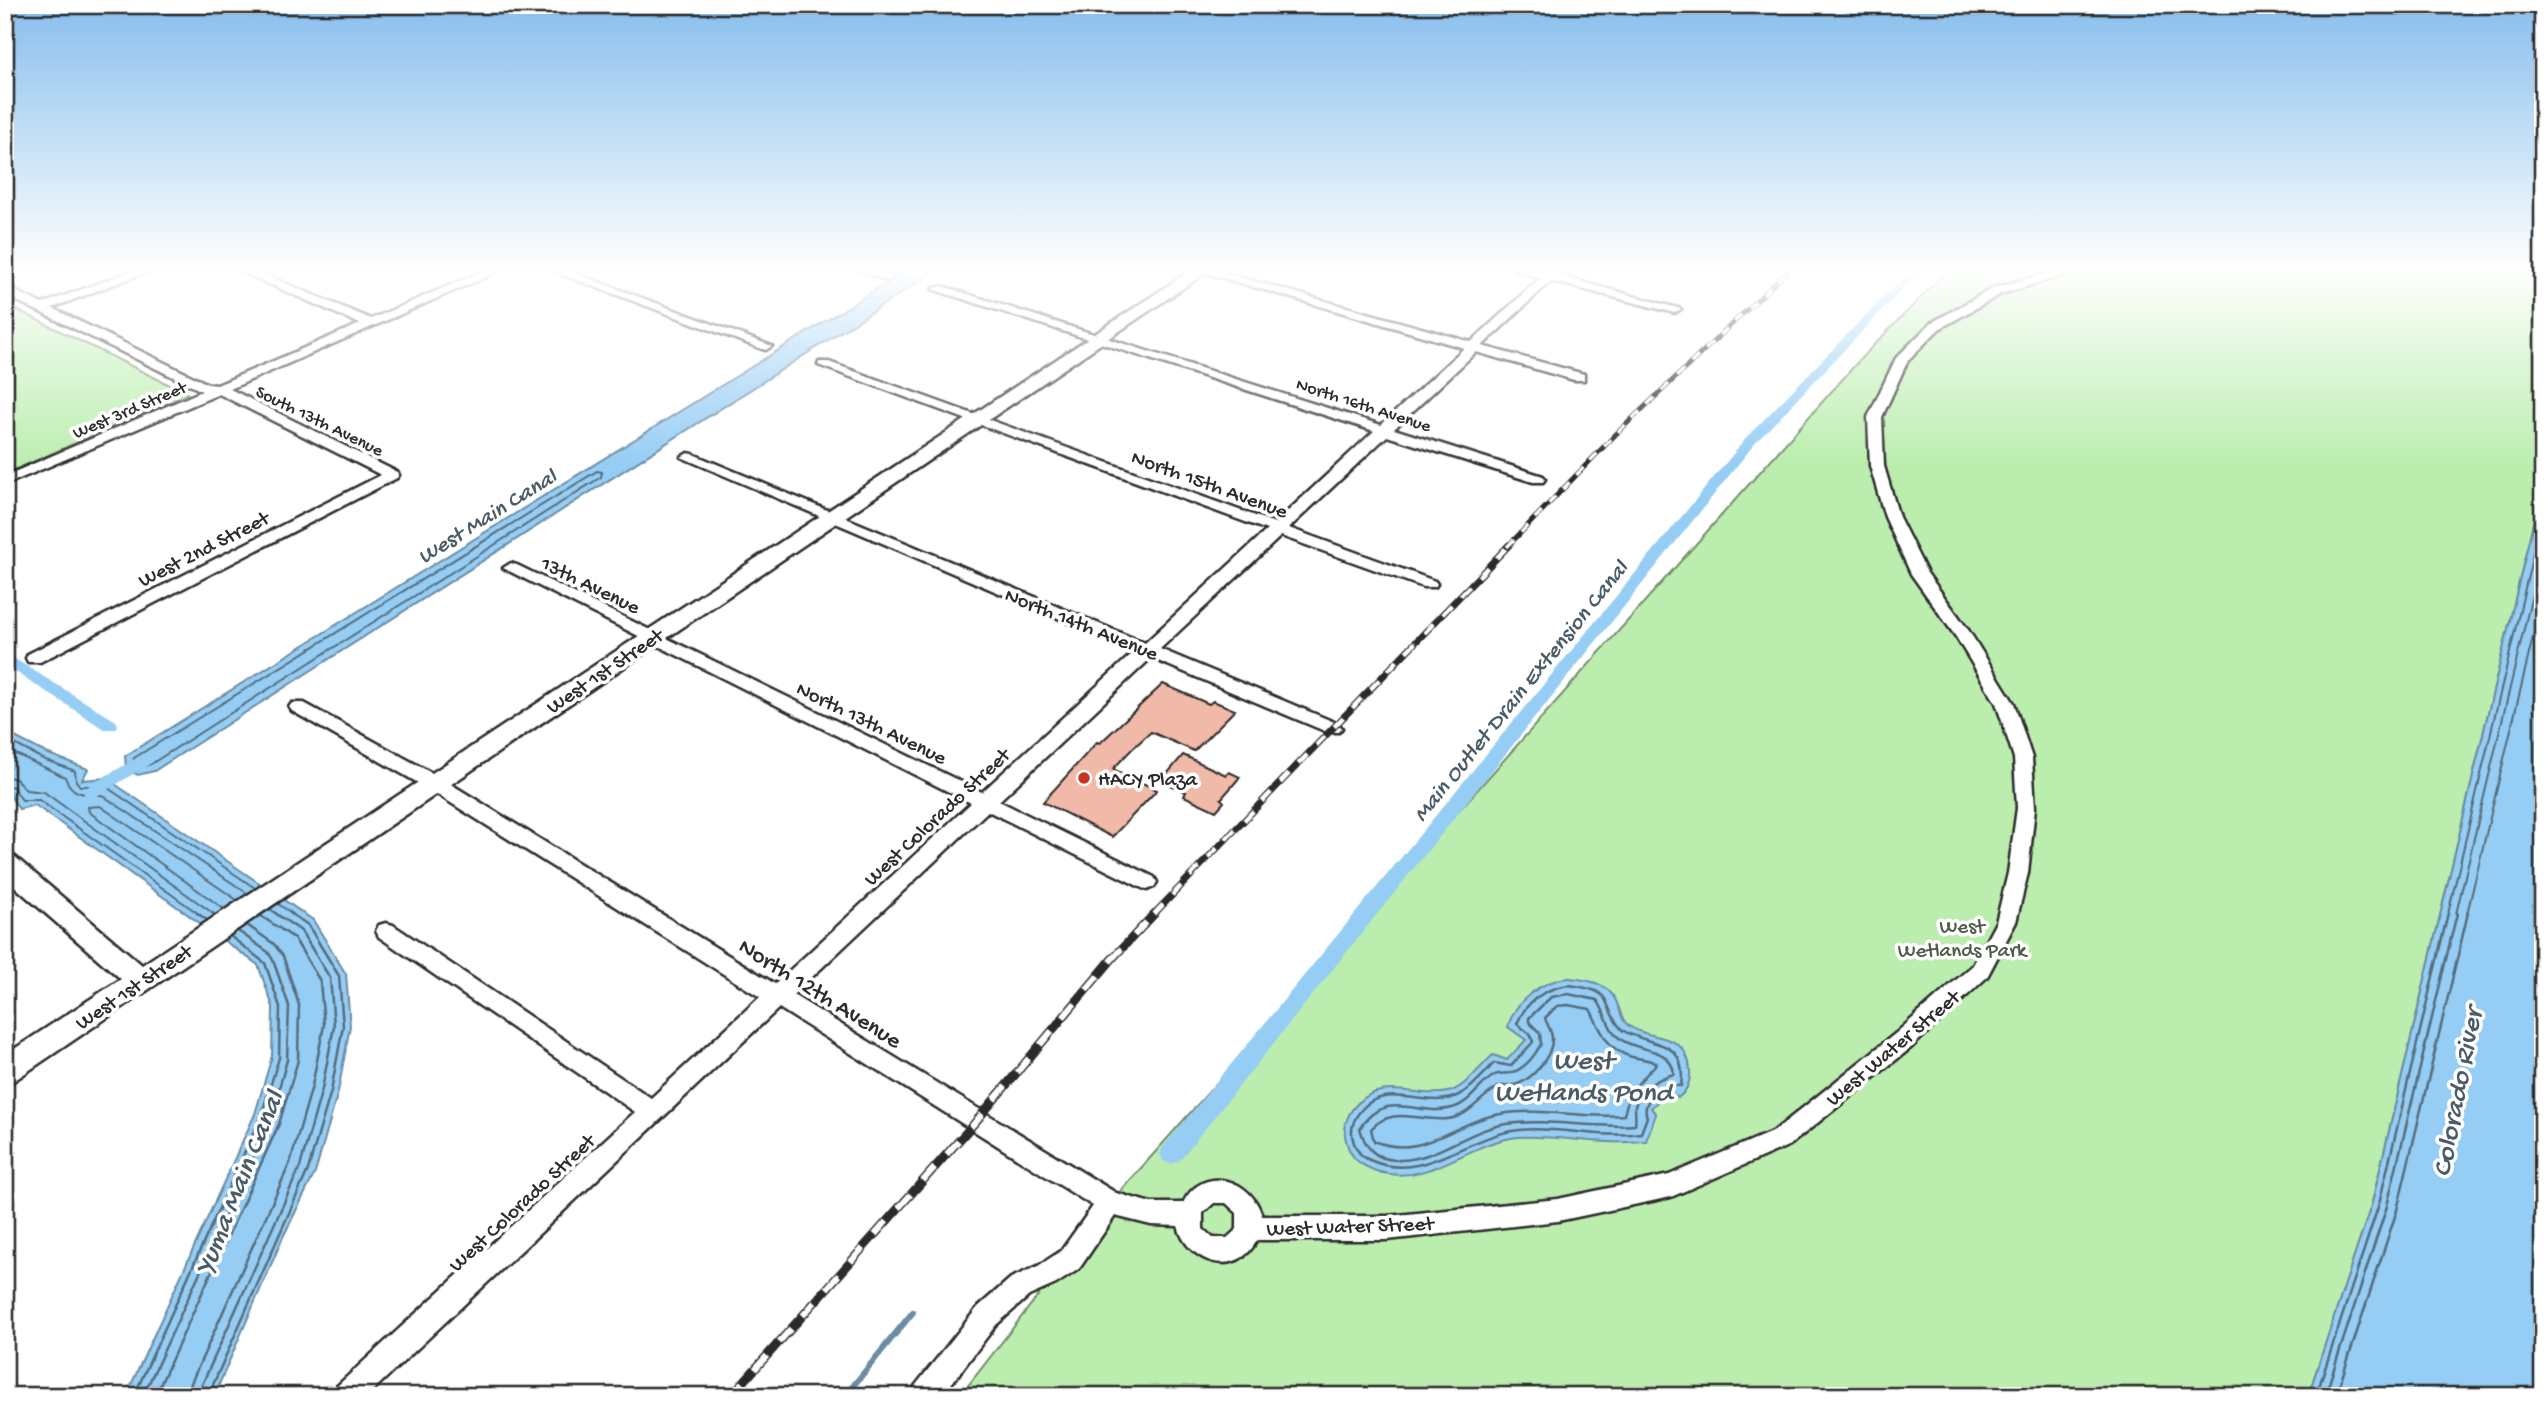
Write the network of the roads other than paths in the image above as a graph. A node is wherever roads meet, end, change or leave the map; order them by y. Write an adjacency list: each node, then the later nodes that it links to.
1 (96, 334): 14 (street, South 13th Avenue)
2 (347, 334): 14 (street, West 3rd Street)
3 (734, 334): 10 (street)
4 (1083, 334): 9 (street, North 16th Avenue)
5 (1105, 334): 9 (main road, West 1st Street)
6 (1430, 334): 11 (street)
7 (1487, 334): 11 (street, West Colorado Street)
8 (1926, 334): 41 (street, West Water Street)
9 (1098, 339): 15 (main road, West 1st Street); 16 (street, North 16th Avenue)
10 (766, 346)
11 (1474, 347): 13 (street); 16 (street, West Colorado Street)
12 (824, 365): 15 (street, North 15th Avenue)
13 (1579, 377)
14 (219, 389): 18 (street, South 13th Avenue); 20 (street, West 3rd Street)
15 (977, 420): 21 (main road, West 1st Street); 22 (street, North 15th Avenue)
16 (1384, 430): 19 (street, North 16th Avenue); 22 (street, West Colorado Street)
17 (688, 457): 21 (street, North 14th Avenue)
18 (391, 475): 27 (street, West 2nd Street)
19 (1538, 479)
20 (5, 481)
21 (830, 519): 25 (main road, West 1st Street); 26 (street, North 14th Avenue)
22 (1276, 530): 24 (street, North 15th Avenue); 26 (street, West Colorado Street)
23 (511, 568): 25 (street, 13th Avenue)
24 (1429, 584)
25 (652, 638): 30 (main road, West 1st Street); 31 (street, North 13th Avenue)
26 (1148, 650): 29 (street, North 14th Avenue); 31 (street, West Colorado Street)
27 (34, 658)
28 (298, 707): 30 (street, North 12th Avenue)
29 (1333, 728)
30 (434, 783): 35 (main road, West 1st Street); 36 (street, North 12th Avenue)
31 (984, 803): 33 (street, North 13th Avenue); 36 (street, West Colorado Street)
32 (5, 863): 35 (main road)
33 (1147, 882)
34 (386, 932): 38 (street)
35 (141, 980): 37 (main road, West 1st Street)
36 (777, 995): 38 (street, West Colorado Street); 39 (street, North 12th Avenue)
37 (5, 1071)
38 (653, 1111): 42 (street, West Colorado Street)
39 (1110, 1203): 40 (street, North 12th Avenue); 43 (street)
40 (1189, 1214): 41 (street); 41 (street)
41 (1250, 1228)
42 (347, 1396)
43 (925, 1396)

